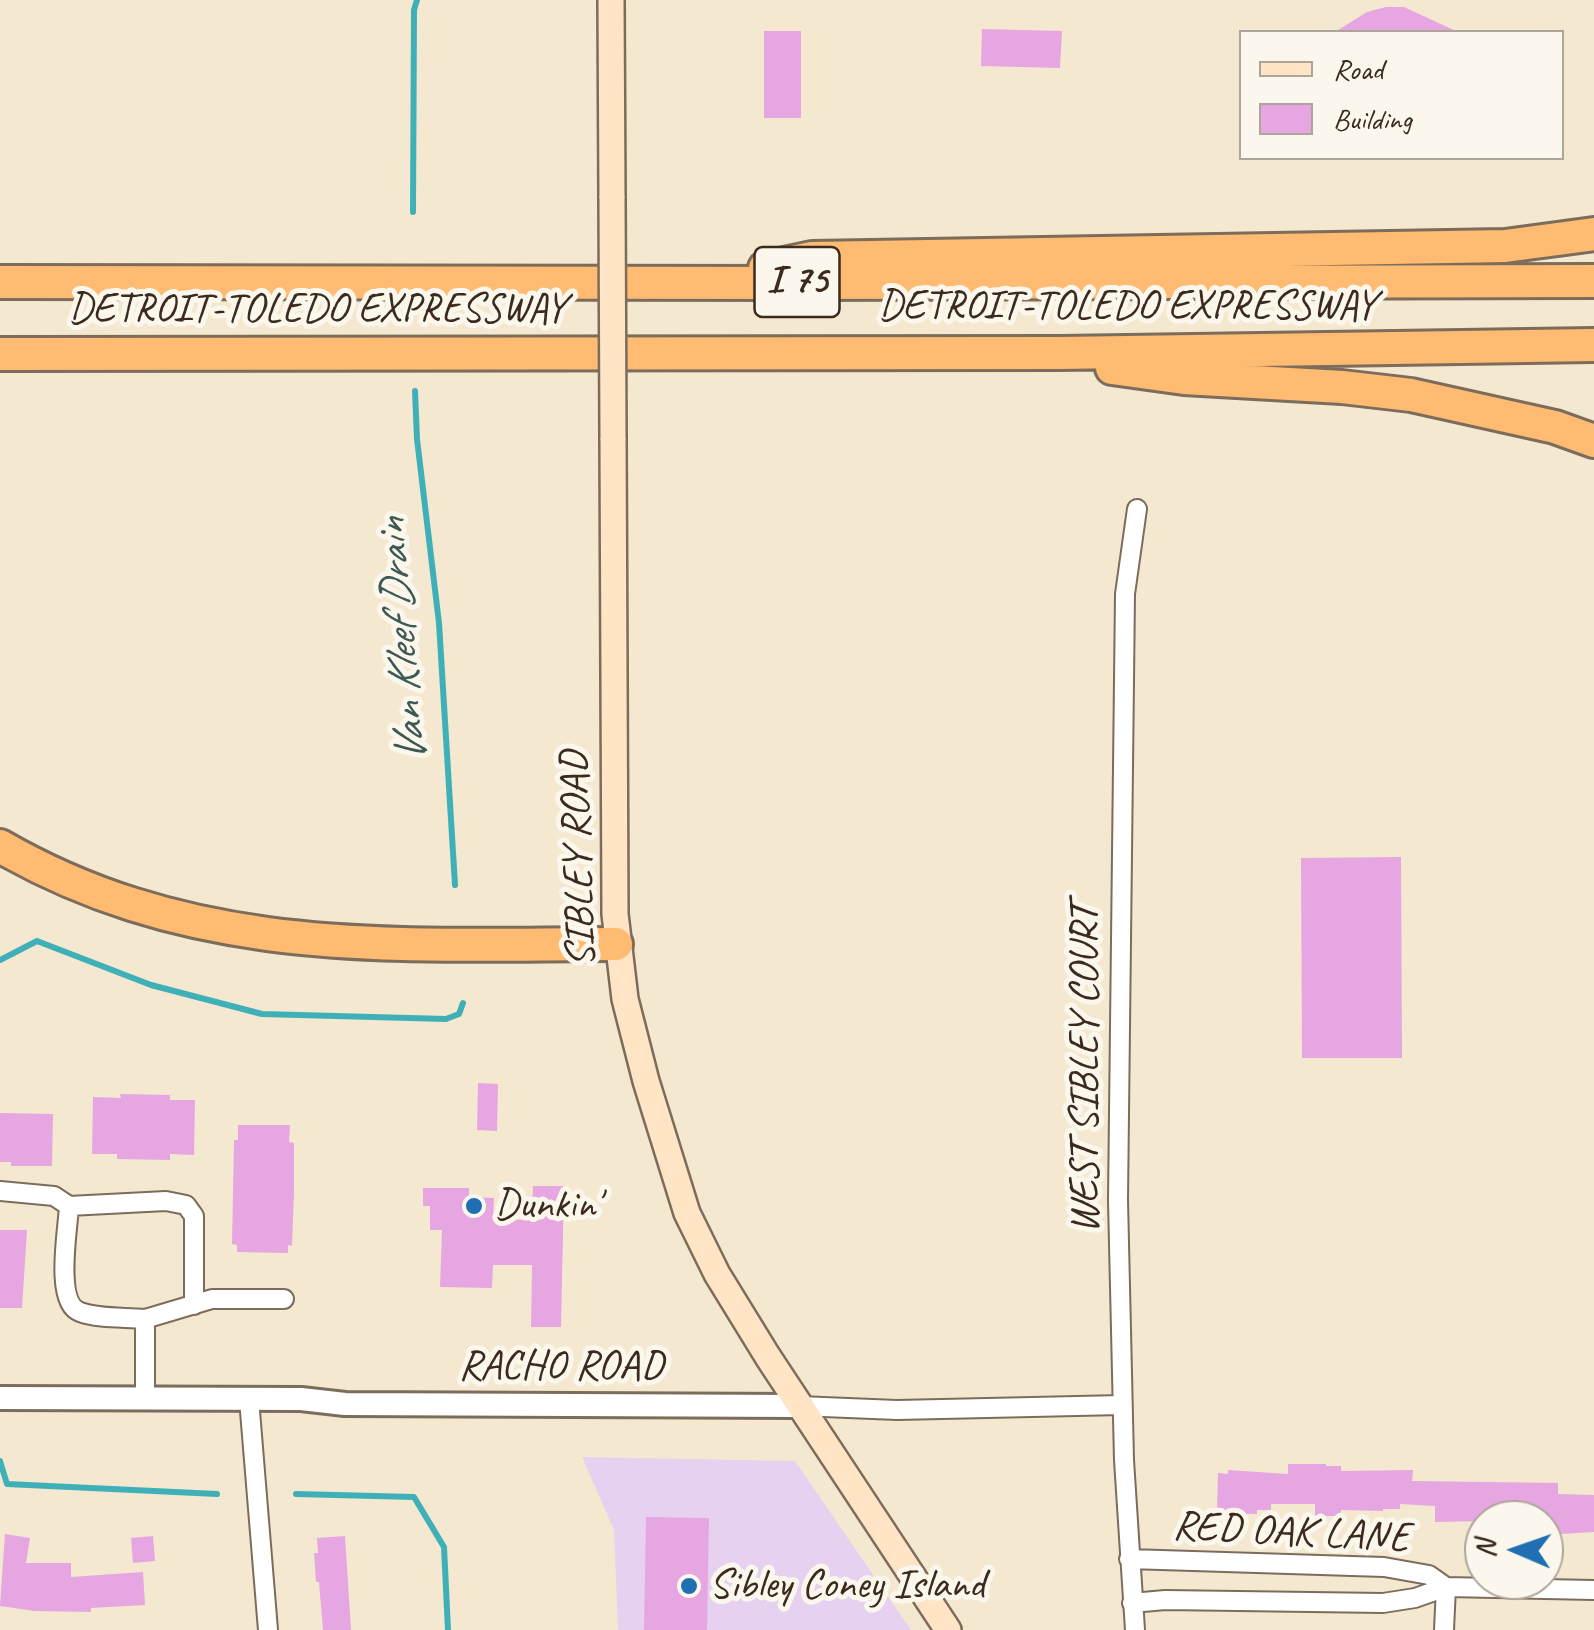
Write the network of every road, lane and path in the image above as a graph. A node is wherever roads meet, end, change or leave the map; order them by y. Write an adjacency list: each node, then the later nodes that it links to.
1 (611, 0): 12 (main road, SIBLEY ROAD, bridge)
2 (1594, 234): 5 (highway)
3 (1594, 281): 5 (highway, DETROIT-TOLEDO EXPRESSWAY / I 75)
4 (0, 282): 5 (highway, DETROIT-TOLEDO EXPRESSWAY / I 75)
5 (700, 282)
6 (1594, 346): 7 (highway, DETROIT-TOLEDO EXPRESSWAY / I 75)
7 (1060, 352): 8 (highway, DETROIT-TOLEDO EXPRESSWAY / I 75); 9 (highway)
8 (0, 354)
9 (1594, 441)
10 (1137, 510): 21 (street, WEST SIBLEY COURT)
11 (0, 846): 12 (highway)
12 (616, 944): 22 (main road, SIBLEY ROAD)
13 (0, 1190): 14 (street)
14 (69, 1206): 16 (street); 17 (street)
15 (284, 1299): 16 (street)
16 (194, 1305): 17 (street)
17 (145, 1319): 20 (street)
18 (0, 1398): 20 (street, RACHO ROAD)
19 (249, 1399): 20 (street, RACHO ROAD); 22 (street, RACHO ROAD); 27 (street)
20 (145, 1400)
21 (1122, 1405): 22 (street, RACHO ROAD); 23 (street, WEST SIBLEY COURT)
22 (800, 1406): 28 (main road, SIBLEY ROAD)
23 (1129, 1558): 24 (street, RED OAK LANE); 26 (street, WEST SIBLEY COURT)
24 (1446, 1587): 25 (street, RED OAK LANE); 26 (street, RED OAK LANE); 30 (street)
25 (1594, 1590)
26 (1132, 1603): 29 (street, WEST SIBLEY COURT)
27 (268, 1630)
28 (948, 1630)
29 (1135, 1630)
30 (1444, 1630)

